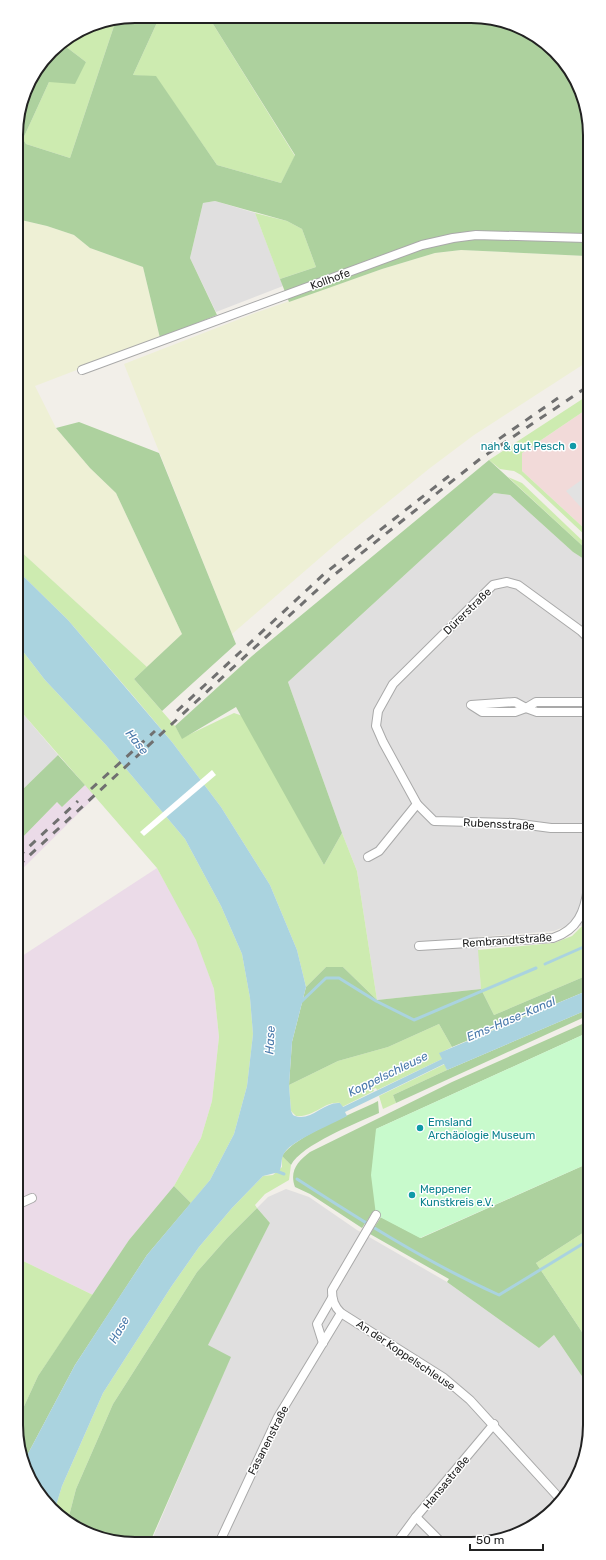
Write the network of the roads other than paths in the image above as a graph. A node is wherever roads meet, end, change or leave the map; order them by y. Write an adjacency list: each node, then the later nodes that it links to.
1 (583, 238): 2 (street, Kollhofe)
2 (82, 370)
3 (583, 633): 7 (street, Dürerstraße)
4 (583, 702): 5 (street)
5 (526, 708): 5 (street); 6 (street)
6 (583, 712)
7 (376, 726): 8 (street, Rubensstraße)
8 (417, 804): 9 (street, Rubensstraße); 10 (street)
9 (583, 828)
10 (368, 857)
11 (583, 911): 12 (street, Rembrandtstraße)
12 (419, 946)
13 (32, 1198): 14 (street)
14 (23, 1202)
15 (375, 1218): 16 (street)
16 (332, 1298): 17 (street, An der Koppelschleuse); 18 (street)
17 (342, 1313): 18 (street, Fasanenstraße); 19 (street, An der Koppelschleuse)
18 (323, 1343): 22 (street, Fasanenstraße)
19 (494, 1424): 20 (street, An der Koppelschleuse); 21 (street, Hansastraße)
20 (558, 1495)
21 (416, 1517): 23 (street, Hansastraße); 24 (street)
22 (222, 1537)
23 (401, 1537)
24 (436, 1537)

